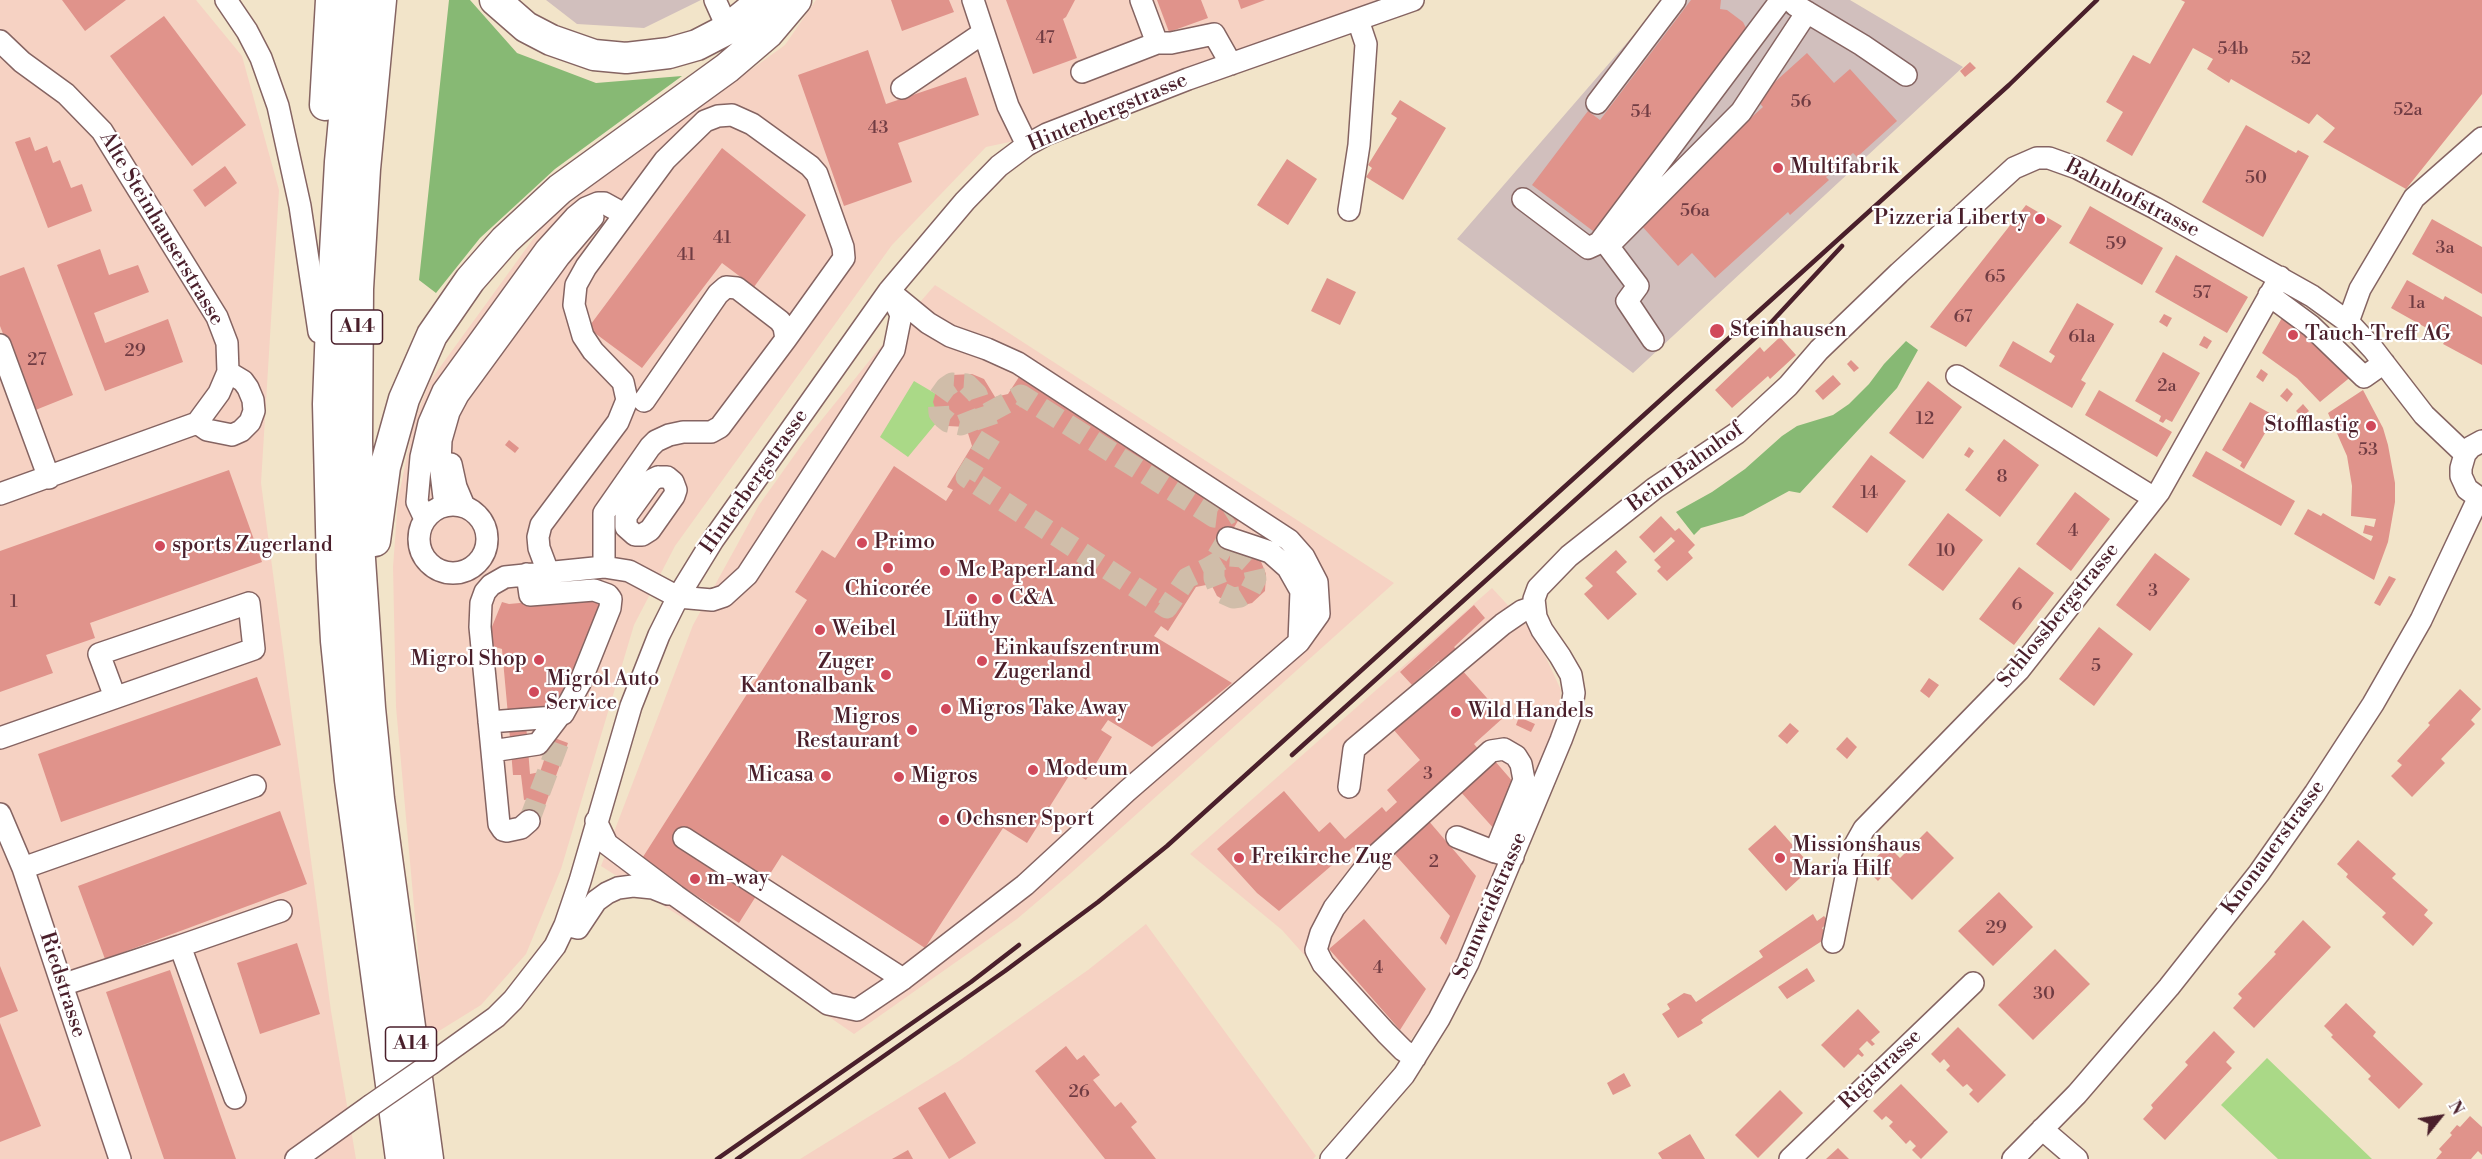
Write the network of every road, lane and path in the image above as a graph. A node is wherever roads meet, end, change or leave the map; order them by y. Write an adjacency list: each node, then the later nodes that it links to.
1 (226, 0): 36 (street)
2 (331, 0): 36 (highway)
3 (355, 0): 49 (highway, A14)
4 (381, 0): 63 (highway, A14)
5 (495, 0): 17 (highway)
6 (715, 0): 17 (street)
7 (763, 0): 17 (highway)
8 (796, 0): 63 (highway)
9 (973, 0): 18 (street)
10 (1141, 0): 20 (street)
11 (1675, 0): 25 (street)
12 (1781, 0): 28 (street)
13 (1787, 0): 15 (street)
14 (1400, 2): 16 (street, Hinterbergstrasse)
15 (1807, 12): 23 (street); 38 (street)
16 (1358, 20): 21 (street, Hinterbergstrasse); 30 (street)
17 (728, 29)
18 (982, 33): 24 (street); 27 (street)
19 (0, 41): 41 (street, Alte Steinhauserstrasse)
20 (1157, 43): 21 (street); 22 (street)
21 (1231, 64): 27 (street, Hinterbergstrasse)
22 (1082, 72)
23 (1906, 75)
24 (902, 88)
25 (1596, 103)
26 (2482, 138): 35 (street)
27 (1027, 145): 32 (street, Hinterbergstrasse)
28 (1523, 199)
29 (614, 208): 37 (street); 54 (street); 55 (street); 58 (street)
30 (1349, 210)
31 (2280, 277): 33 (street, Schlossbergstrasse); 34 (street, Bahnhofstrasse); 35 (street, Bahnhofstrasse)
32 (890, 291): 60 (street, Hinterbergstrasse); 60 (street); 62 (street)
33 (2269, 295): 40 (street); 52 (street, Schlossbergstrasse)
34 (1860, 311): 61 (street, Beim Bahnhof)
35 (2348, 322): 40 (street, Bahnhofstrasse)
36 (319, 332): 49 (highway)
37 (786, 339): 43 (street); 47 (street)
38 (1653, 340)
39 (0, 345): 48 (street)
40 (2384, 363): 46 (street, Bahnhofstrasse)
41 (228, 372): 44 (street, Alte Steinhauserstrasse); 44 (street)
42 (1957, 376): 52 (street)
43 (644, 401)
44 (197, 423): 48 (street)
45 (2482, 441): 46 (street)
46 (2465, 454): 53 (street)
47 (633, 470): 50 (street); 57 (street)
48 (49, 478): 51 (street)
49 (329, 480): 93 (highway, A14)
50 (651, 483)
51 (0, 494)
52 (2154, 498): 83 (street, Schlossbergstrasse)
53 (2480, 499): 90 (street, Knonauerstrasse)
54 (454, 506): 55 (street); 55 (street)
55 (425, 519)
56 (1228, 538): 62 (street)
57 (604, 567): 58 (street); 60 (street)
58 (548, 572): 59 (street)
59 (527, 574): 64 (street); 67 (street)
60 (678, 597): 75 (street, Hinterbergstrasse)
61 (1534, 607): 72 (street); 78 (street, Sennweidstrasse)
62 (1299, 642): 85 (street)
63 (366, 656): 94 (highway, A14)
64 (580, 683): 66 (street); 69 (street)
65 (116, 697): 65 (street); 68 (street)
66 (560, 716): 67 (street); 70 (street)
67 (489, 722): 70 (street)
68 (0, 738)
69 (560, 739)
70 (492, 751): 74 (street)
71 (255, 786): 79 (street)
72 (1349, 787)
73 (0, 814): 79 (street, Riedstrasse)
74 (529, 821)
75 (596, 821): 80 (street); 82 (street, Hinterbergstrasse)
76 (1457, 837): 78 (street)
77 (684, 838): 85 (street)
78 (1504, 854): 88 (street, Sennweidstrasse); 88 (street)
79 (23, 868): 87 (street, Riedstrasse)
80 (676, 896): 82 (street); 85 (street)
81 (281, 911): 84 (street)
82 (565, 925): 92 (street, Hinterbergstrasse, bridge)
83 (1833, 942)
84 (180, 946): 87 (street); 89 (street)
85 (903, 979)
86 (1973, 983): 96 (street, Rigistrasse)
87 (62, 985): 91 (street, Riedstrasse)
88 (1415, 1058): 95 (street, Sennweidstrasse)
89 (236, 1098)
90 (2042, 1129): 97 (street, Knonauerstrasse); 98 (street)
91 (120, 1159)
92 (296, 1159)
93 (401, 1159)
94 (428, 1159)
95 (1331, 1159)
96 (1790, 1159)
97 (2013, 1159)
98 (2077, 1159)

